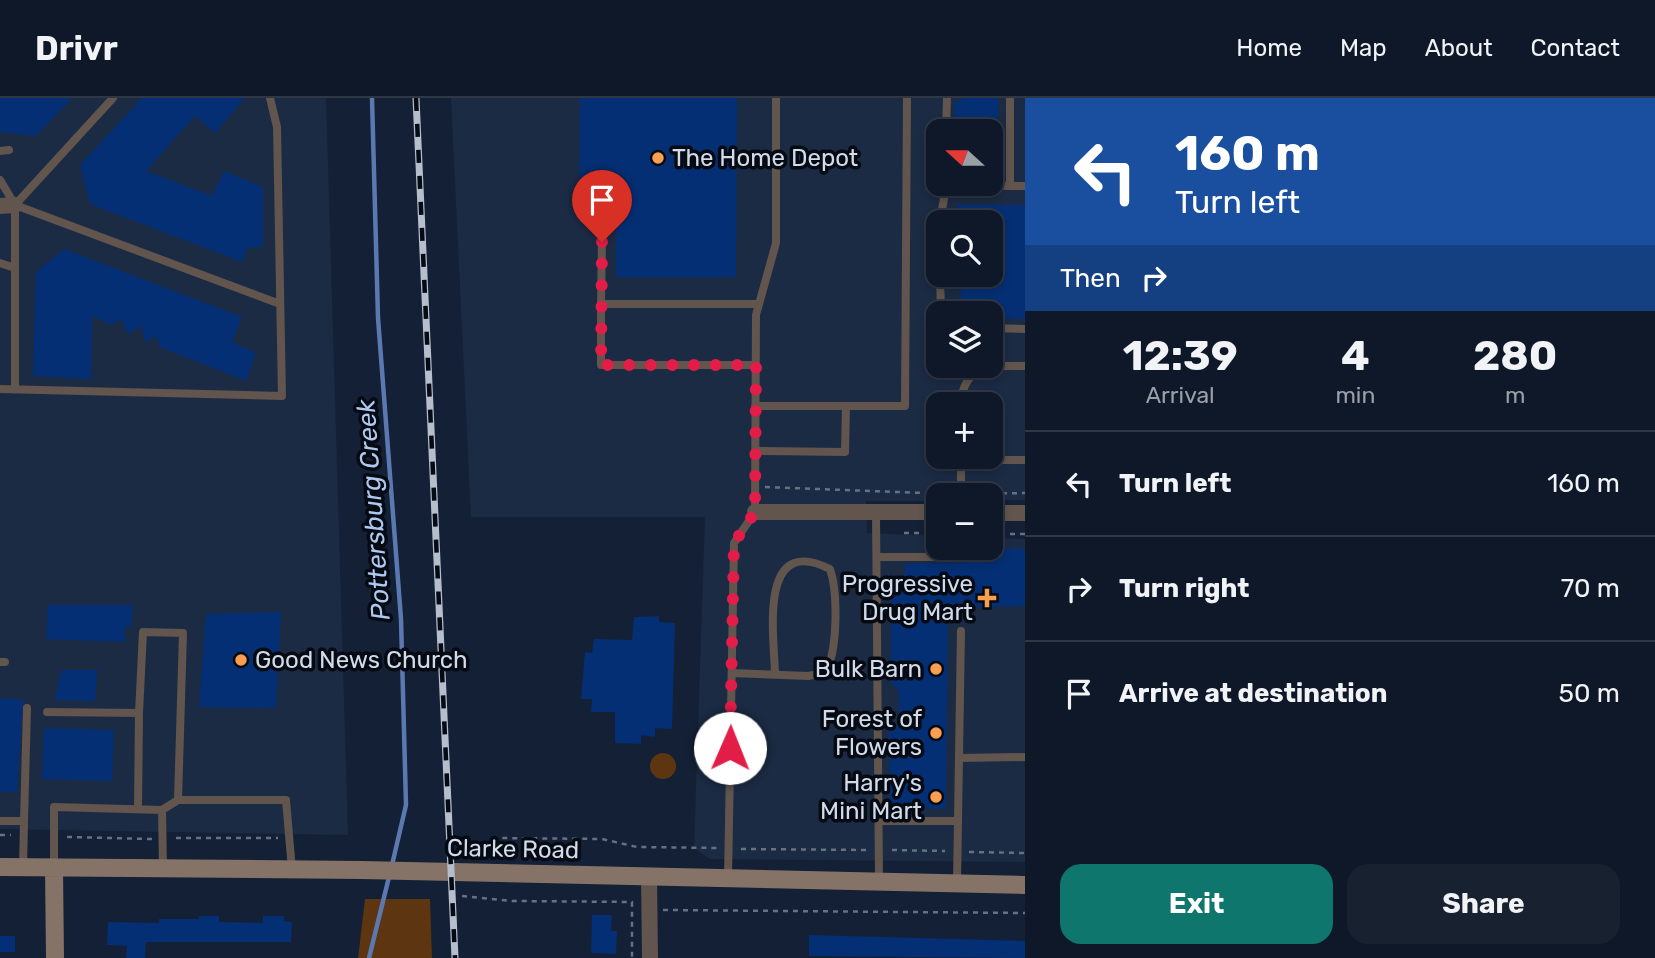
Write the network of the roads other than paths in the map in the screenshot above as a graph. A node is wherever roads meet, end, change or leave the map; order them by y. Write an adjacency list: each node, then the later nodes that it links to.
1 (113, 98): 12 (lane)
2 (270, 98): 16 (lane)
3 (776, 98): 18 (lane)
4 (907, 98): 27 (lane)
5 (947, 98): 7 (lane)
6 (1010, 98): 10 (lane)
7 (946, 119)
8 (0, 180): 12 (lane)
9 (1003, 186): 10 (lane)
10 (1010, 186): 11 (lane)
11 (1025, 186)
12 (8, 205): 15 (lane); 16 (lane)
13 (602, 242): 17 (lane)
14 (0, 263): 15 (lane)
15 (15, 268): 24 (lane)
16 (280, 304): 24 (lane)
17 (601, 304): 18 (lane); 21 (lane)
18 (759, 304): 21 (lane)
19 (1003, 328): 20 (lane)
20 (1025, 329)
21 (756, 365): 26 (lane)
22 (1025, 366): 25 (lane)
23 (0, 389): 24 (lane)
24 (15, 390)
25 (962, 392)
26 (755, 406): 27 (lane); 28 (lane)
27 (846, 406): 28 (lane)
28 (755, 452): 31 (lane)
29 (1003, 459): 30 (lane)
30 (1025, 460)
31 (755, 512): 32 (street); 39 (lane)
32 (876, 512): 33 (street); 36 (lane)
33 (926, 512)
34 (1003, 513): 35 (street)
35 (1025, 513)
36 (877, 557): 37 (lane); 51 (lane)
37 (926, 557)
38 (961, 631): 45 (lane)
39 (732, 673): 40 (lane); 59 (lane)
40 (775, 674): 40 (lane)
41 (27, 708): 50 (lane)
42 (47, 712): 43 (lane)
43 (139, 713): 46 (lane); 47 (lane)
44 (1025, 757): 45 (lane)
45 (959, 758): 52 (lane)
46 (178, 800): 48 (lane); 57 (lane)
47 (138, 809): 48 (lane); 55 (lane)
48 (162, 810): 56 (lane)
49 (0, 821): 50 (lane)
50 (23, 821): 54 (lane)
51 (879, 821): 52 (lane); 60 (lane)
52 (958, 821): 61 (lane)
53 (0, 867): 54 (main road, Clarke Road)
54 (23, 868): 55 (main road, Clarke Road)
55 (54, 868): 56 (main road, Clarke Road); 63 (main road)
56 (163, 869): 57 (main road, Clarke Road)
57 (292, 870): 58 (main road, Clarke Road)
58 (649, 876): 59 (main road, Clarke Road); 64 (street)
59 (727, 878): 60 (main road, Clarke Road)
60 (879, 881): 61 (main road, Clarke Road)
61 (957, 883): 62 (main road, Clarke Road)
62 (1025, 885)
63 (55, 958)
64 (650, 958)

